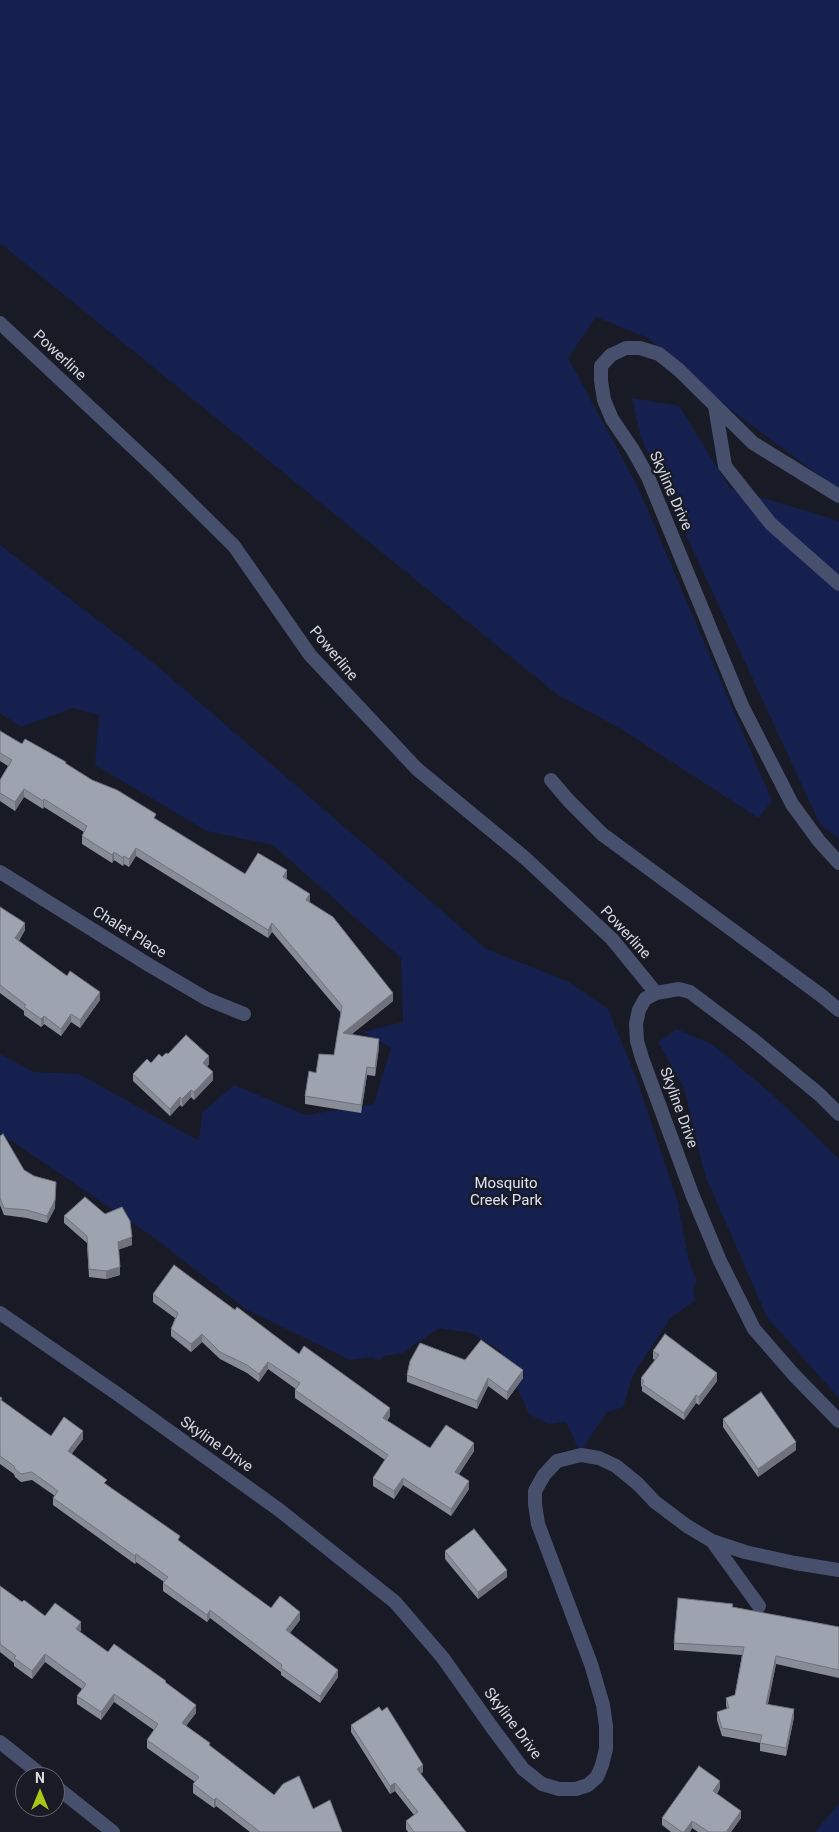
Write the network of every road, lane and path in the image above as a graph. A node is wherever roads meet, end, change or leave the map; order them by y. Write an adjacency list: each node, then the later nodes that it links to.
1 (0, 323): 8 (street, Powerline)
2 (715, 406): 3 (street, Skyline Drive); 4 (street); 6 (street, Skyline Drive)
3 (839, 496)
4 (839, 584)
5 (551, 780): 9 (street)
6 (839, 864)
7 (0, 872): 10 (street, Chalet Place)
8 (656, 993): 11 (street); 13 (street, Skyline Drive)
9 (839, 1010)
10 (244, 1014)
11 (839, 1114)
12 (0, 1313): 14 (street, Skyline Drive)
13 (839, 1421)
14 (712, 1541): 15 (street, Skyline Drive); 16 (street)
15 (839, 1570)
16 (759, 1606)
17 (0, 1742): 18 (street)
18 (31, 1767)
19 (65, 1794): 20 (street)
20 (113, 1832)

